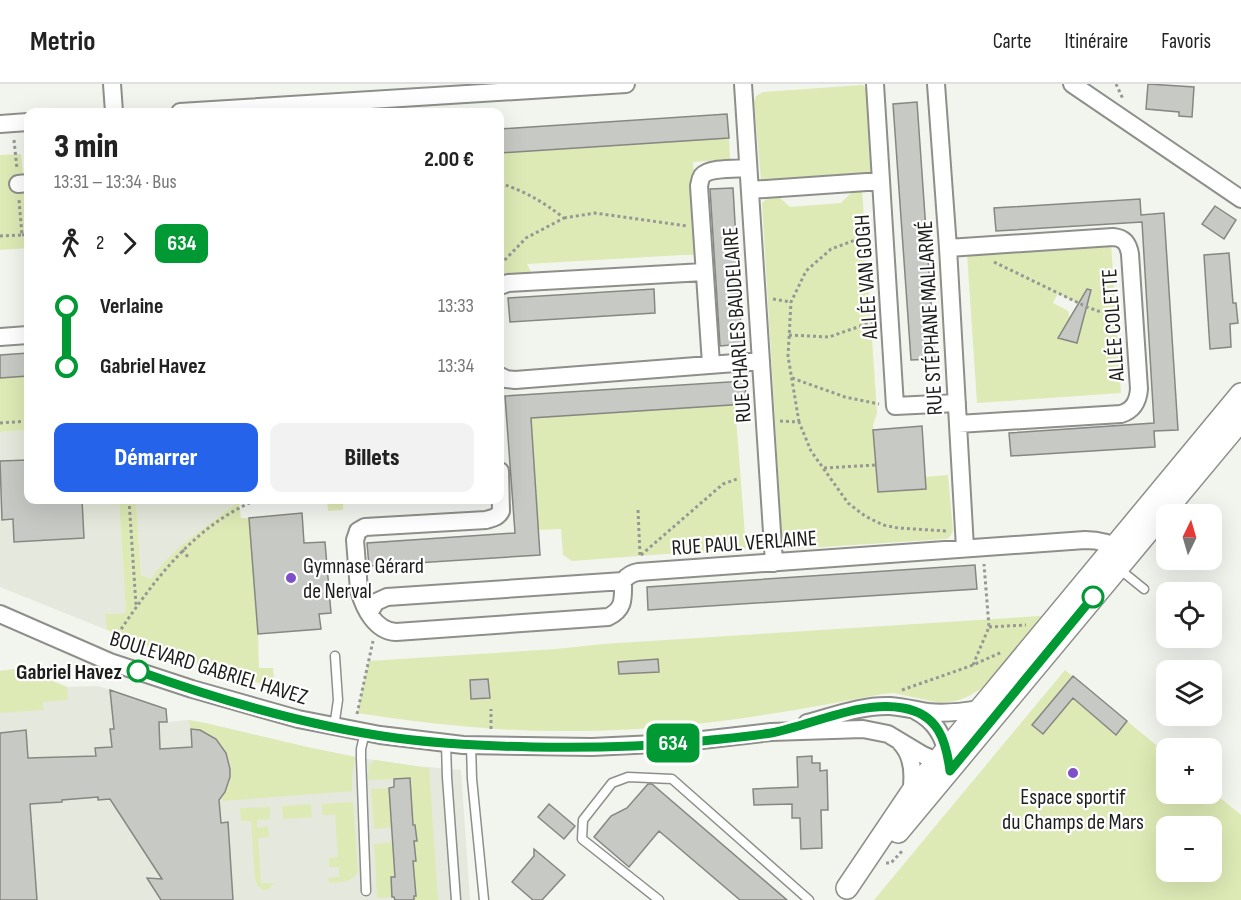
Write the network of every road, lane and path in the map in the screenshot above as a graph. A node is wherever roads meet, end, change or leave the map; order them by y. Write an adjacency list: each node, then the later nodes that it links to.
1 (112, 84): 9 (street)
2 (626, 84): 10 (street)
3 (743, 84): 13 (street, RUE CHARLES BAUDELAIRE)
4 (875, 84): 14 (street, ALLÉE VAN GOGH)
5 (936, 84): 22 (street, RUE STÉPHANE MALLARMÉ)
6 (1072, 84): 8 (street)
7 (1101, 84): 8 (street)
8 (1086, 94): 17 (street)
9 (114, 108)
10 (269, 108)
11 (24, 122): 12 (street)
12 (0, 124)
13 (748, 168): 16 (street, RUE CHARLES BAUDELAIRE); 19 (street)
14 (881, 181): 16 (street); 20 (street, ALLÉE VAN GOGH)
15 (504, 184): 18 (path)
16 (750, 190): 31 (street, RUE CHARLES BAUDELAIRE)
17 (1241, 199)
18 (564, 218): 19 (path); 23 (path)
19 (702, 228): 24 (street)
20 (884, 230): 26 (street, ALLÉE VAN GOGH); 28 (path)
21 (966, 247): 22 (street, ALLÉE COLETTE); 27 (path); 27 (street, ALLÉE COLETTE)
22 (948, 248): 36 (street, RUE STÉPHANE MALLARMÉ)
23 (504, 261)
24 (704, 272): 25 (street); 32 (street)
25 (504, 284)
26 (890, 314): 28 (path); 37 (street, ALLÉE VAN GOGH)
27 (1134, 314): 43 (street, ALLÉE COLETTE)
28 (789, 334): 34 (path)
29 (24, 335): 30 (street)
30 (0, 337)
31 (761, 361): 32 (street); 40 (street, RUE CHARLES BAUDELAIRE)
32 (711, 364): 33 (street)
33 (504, 378)
34 (792, 378): 37 (path); 41 (path)
35 (1241, 394): 55 (street)
36 (957, 403): 37 (street); 43 (street, RUE STÉPHANE MALLARMÉ)
37 (895, 406)
38 (1241, 420): 55 (street)
39 (24, 421): 42 (path)
40 (765, 421): 41 (path); 57 (street, RUE CHARLES BAUDELAIRE)
41 (800, 422): 45 (path)
42 (0, 423)
43 (958, 424): 51 (street, RUE STÉPHANE MALLARMÉ)
44 (876, 465): 45 (path)
45 (823, 468): 51 (path)
46 (737, 479): 50 (path)
47 (129, 504): 60 (path)
48 (246, 504): 54 (path)
49 (501, 504): 62 (street)
50 (638, 510)
51 (964, 530): 53 (street, RUE STÉPHANE MALLARMÉ)
52 (983, 547): 53 (street, RUE PAUL VERLAINE); 55 (street, RUE PAUL VERLAINE); 64 (path)
53 (965, 548): 57 (street, RUE PAUL VERLAINE)
54 (182, 550): 56 (path); 60 (path)
55 (1117, 556): 59 (lane); 71 (street); 79 (street)
56 (189, 557)
57 (774, 563): 58 (street, RUE PAUL VERLAINE)
58 (623, 581): 62 (street, RUE PAUL VERLAINE); 62 (street)
59 (1144, 589)
60 (136, 607): 65 (path)
61 (0, 614): 72 (street, BOULEVARD GABRIEL HAVEZ)
62 (373, 618): 73 (path)
63 (1031, 625): 64 (path)
64 (989, 627): 68 (path)
65 (102, 642)
66 (1010, 646): 68 (path)
67 (334, 656): 72 (lane)
68 (973, 664): 69 (path)
69 (898, 700): 71 (street, BOULEVARD GABRIEL HAVEZ); 75 (street, BOULEVARD GABRIEL HAVEZ); 79 (street)
70 (491, 709): 74 (path)
71 (980, 709): 79 (street)
72 (334, 727): 73 (street, BOULEVARD GABRIEL HAVEZ)
73 (360, 731): 77 (street, BOULEVARD GABRIEL HAVEZ); 81 (lane)
74 (492, 732)
75 (771, 732): 76 (street, BOULEVARD GABRIEL HAVEZ); 78 (street, BOULEVARD GABRIEL HAVEZ)
76 (898, 739): 79 (street, BOULEVARD GABRIEL HAVEZ); 80 (street)
77 (446, 743): 78 (street, BOULEVARD GABRIEL HAVEZ); 83 (lane)
78 (471, 745): 84 (lane)
79 (948, 761): 80 (street); 82 (street)
80 (911, 793): 82 (street)
81 (366, 891)
82 (842, 894)
83 (456, 900)
84 (484, 900)
85 (659, 900): 86 (lane)
86 (809, 900)

